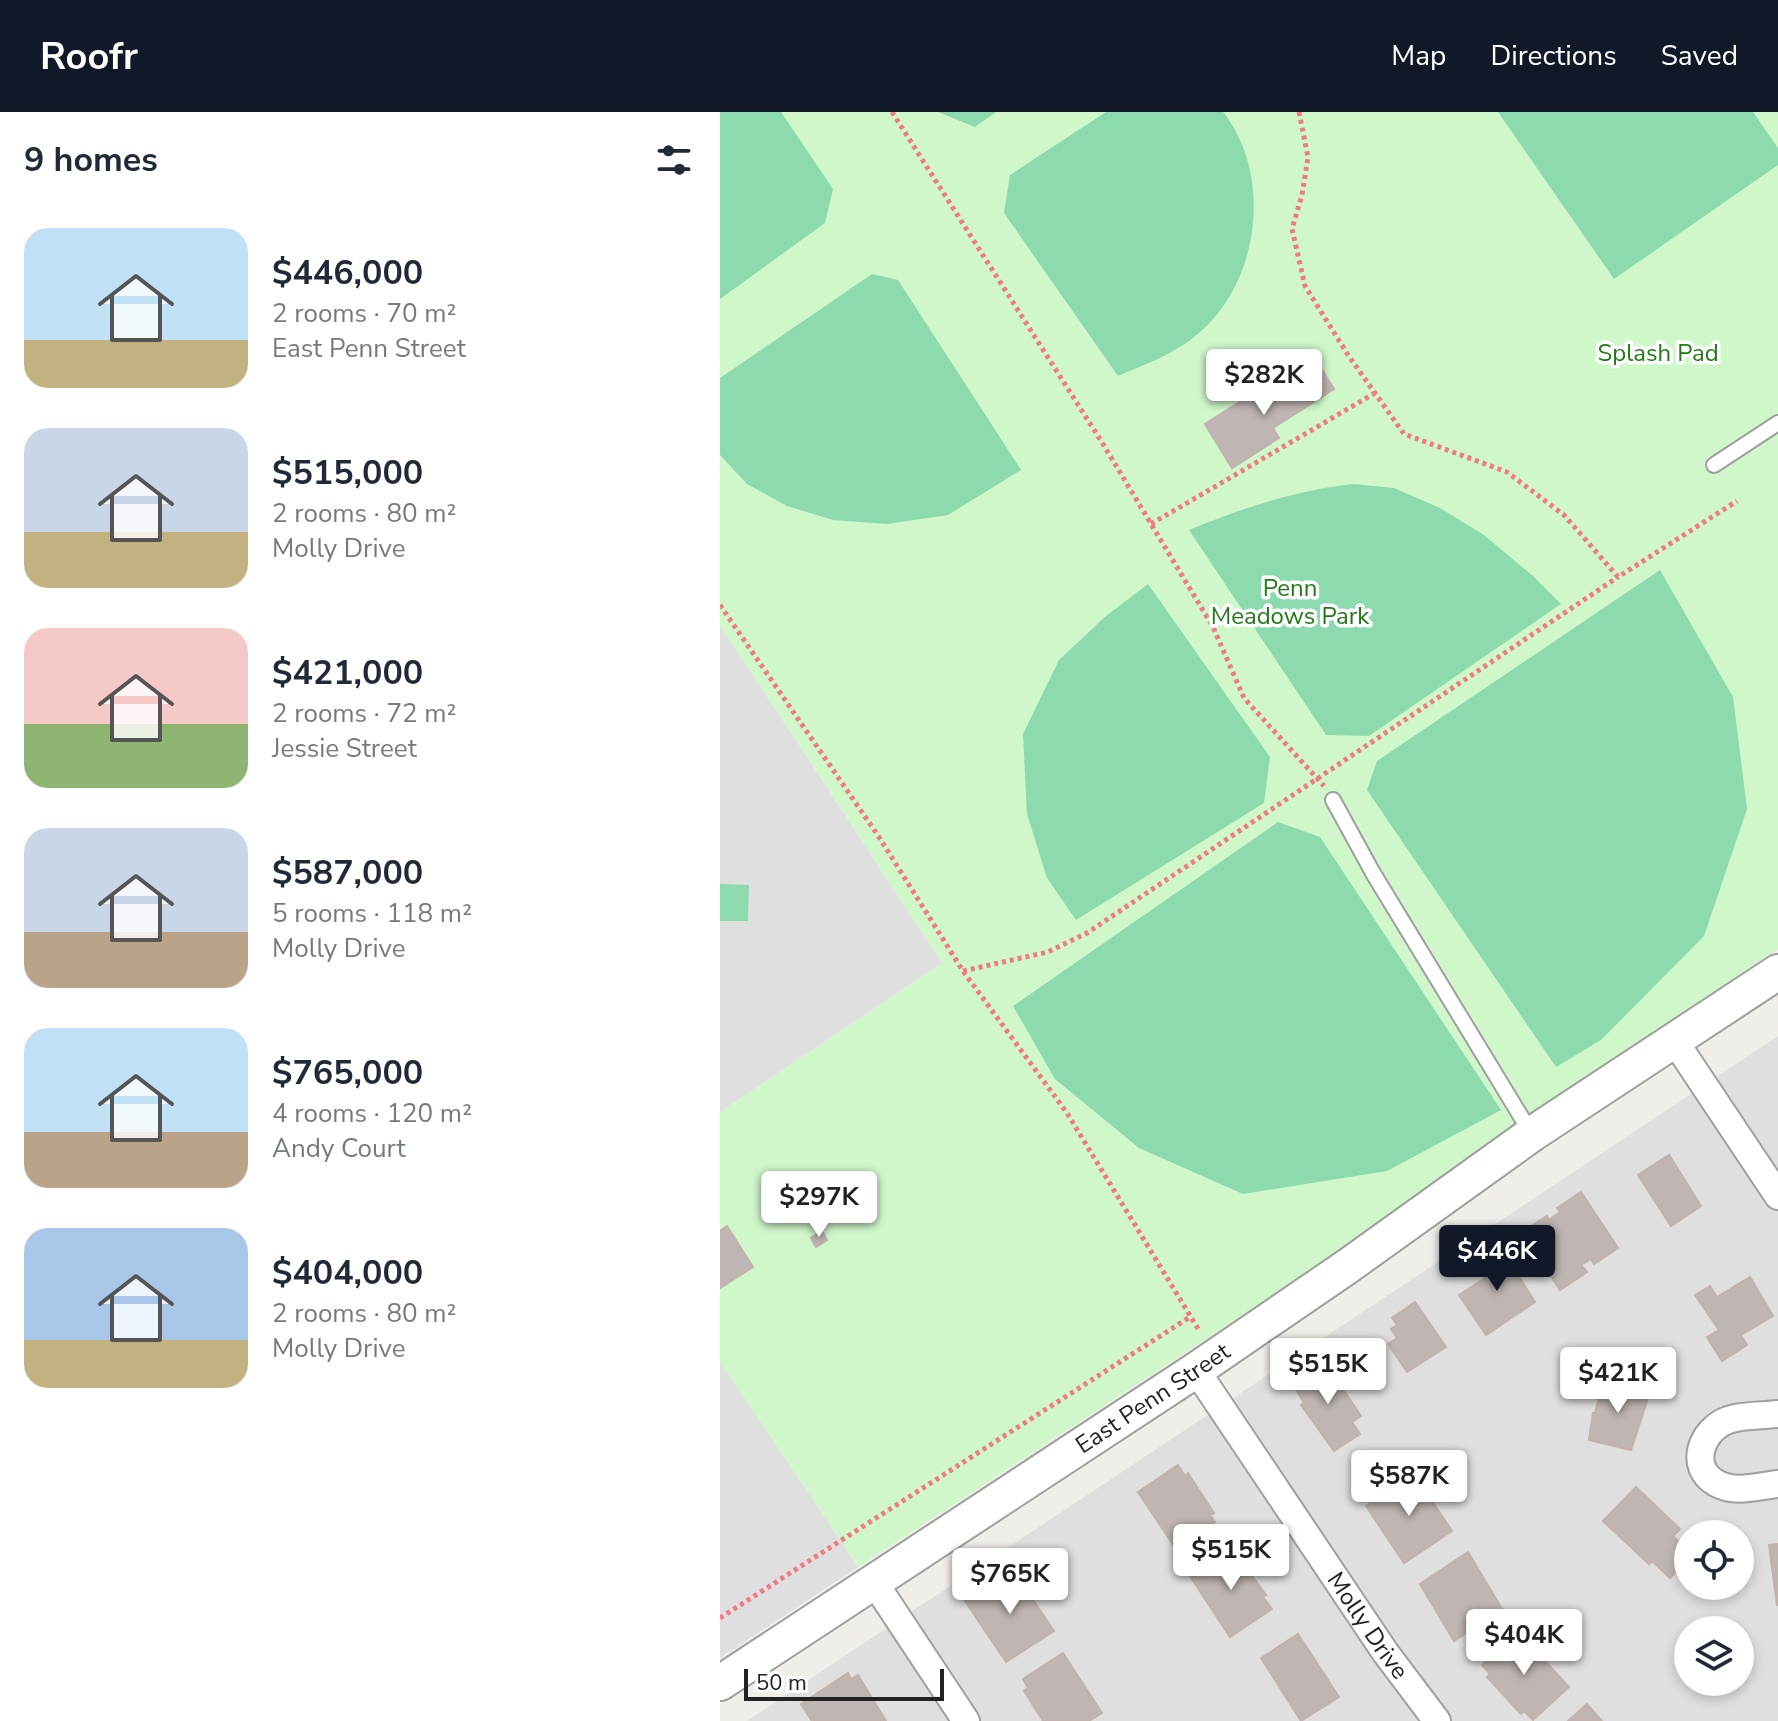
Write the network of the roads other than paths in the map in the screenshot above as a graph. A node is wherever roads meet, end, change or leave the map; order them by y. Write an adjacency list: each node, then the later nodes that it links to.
1 (1778, 423): 2 (lane)
2 (1714, 465)
3 (1333, 800): 6 (lane)
4 (1778, 972): 5 (street, East Penn Street)
5 (1674, 1040): 6 (street, East Penn Street); 7 (street)
6 (1532, 1134): 8 (street, East Penn Street)
7 (1778, 1196)
8 (1206, 1363): 11 (street, East Penn Street); 14 (street, Molly Drive)
9 (1778, 1414): 10 (street)
10 (1778, 1484)
11 (874, 1582): 12 (street, East Penn Street); 13 (street)
12 (720, 1683)
13 (966, 1721)
14 (1437, 1721)

